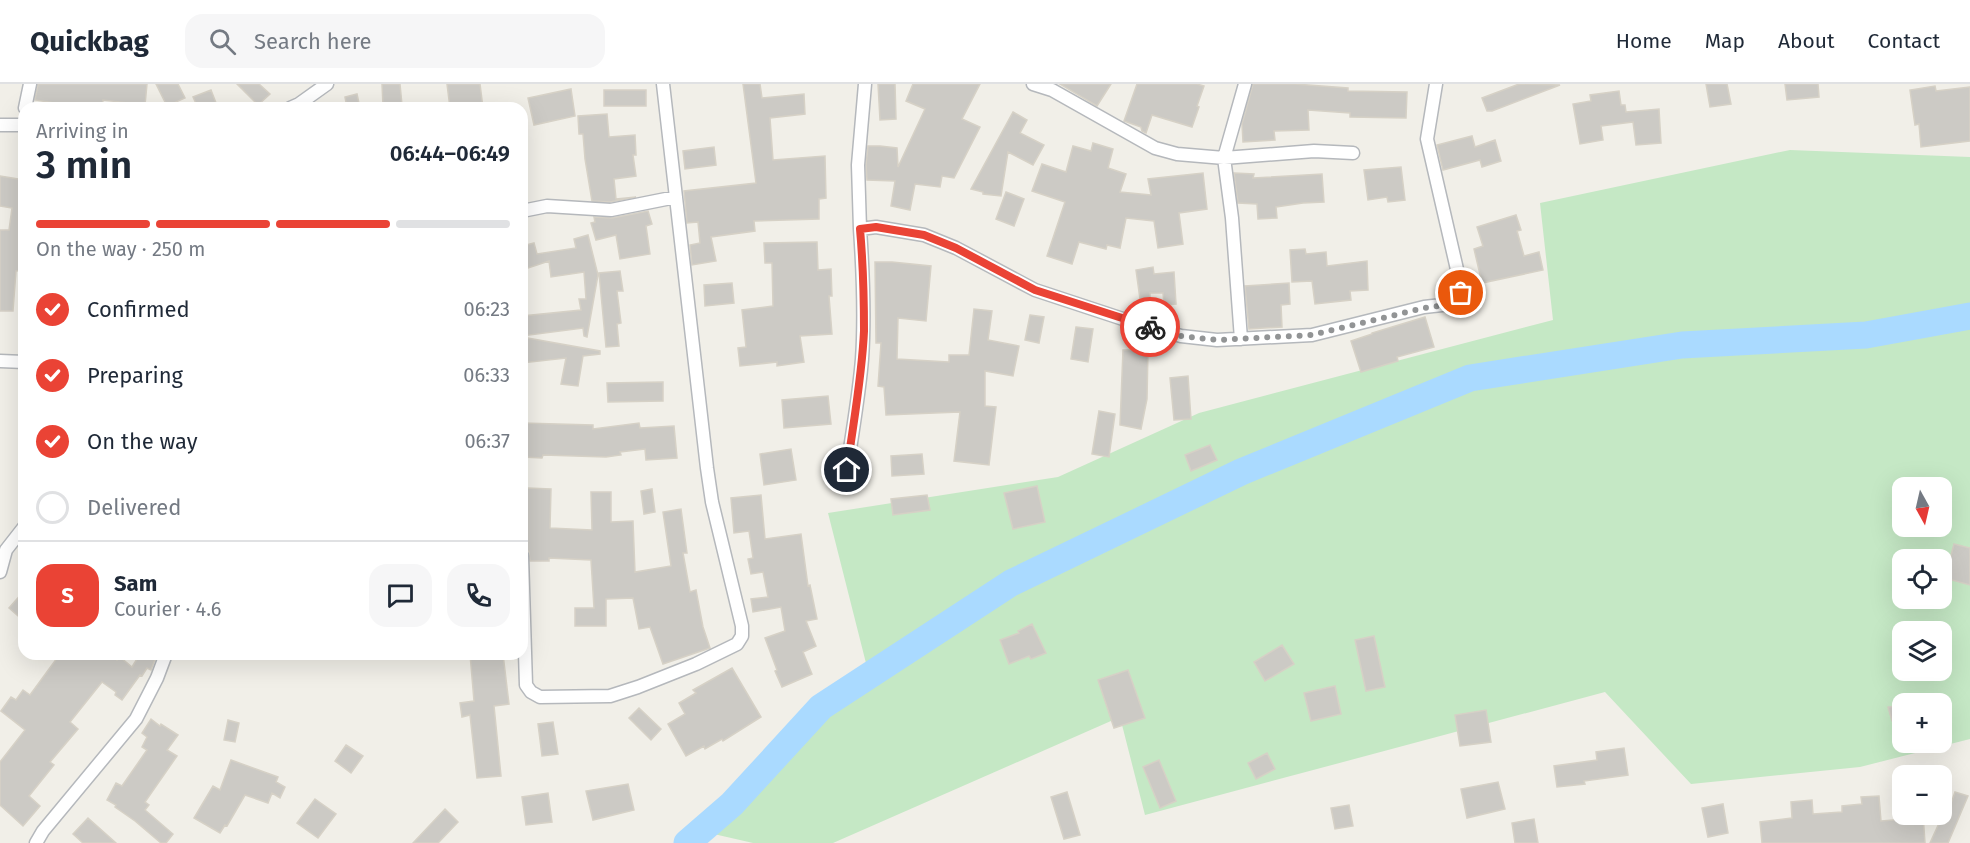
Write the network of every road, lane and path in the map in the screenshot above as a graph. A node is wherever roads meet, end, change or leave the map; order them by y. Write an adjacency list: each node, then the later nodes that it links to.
1 (30, 84): 9 (street)
2 (327, 84): 10 (street)
3 (663, 84): 15 (street)
4 (865, 84): 17 (street)
5 (1033, 84): 8 (street)
6 (1245, 84): 14 (street)
7 (1436, 84): 18 (street)
8 (1052, 87): 14 (street)
9 (26, 102)
10 (300, 102)
11 (18, 122): 12 (street)
12 (0, 125)
13 (1353, 153): 14 (street)
14 (1224, 158): 18 (street)
15 (676, 197): 16 (street); 26 (street)
16 (528, 210)
17 (860, 229): 18 (street); 21 (street)
18 (1241, 339)
19 (0, 361): 20 (street)
20 (18, 362)
21 (847, 470)
22 (18, 534): 23 (street)
23 (3, 550): 24 (street)
24 (0, 572)
25 (164, 660): 27 (street)
26 (525, 660)
27 (36, 843)

